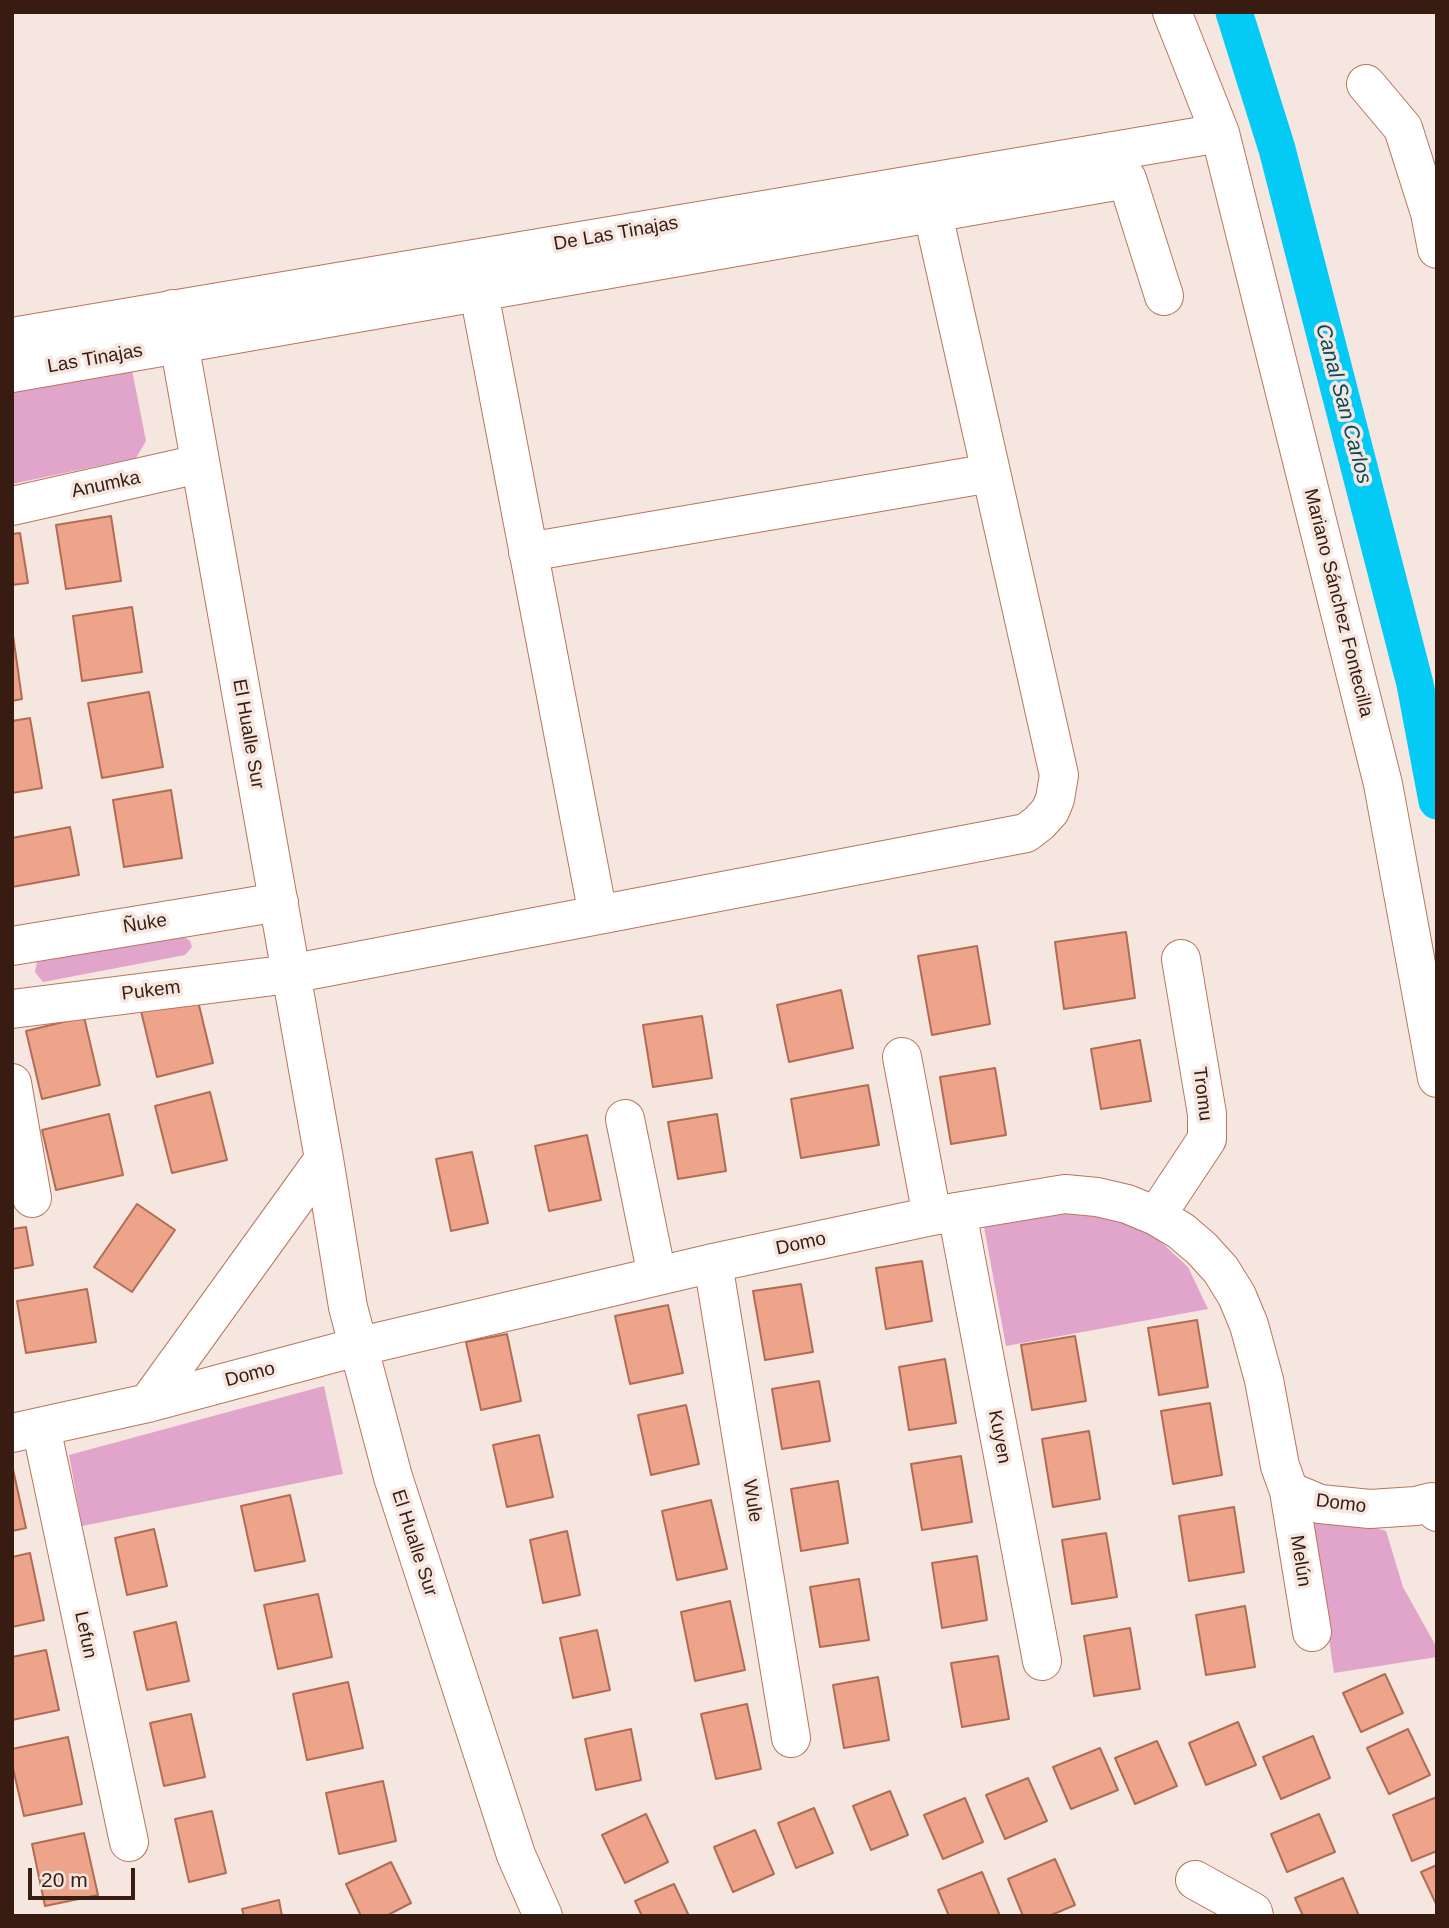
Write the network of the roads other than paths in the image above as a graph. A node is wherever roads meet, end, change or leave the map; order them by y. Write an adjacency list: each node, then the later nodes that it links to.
1 (1172, 12): 3 (street, Mariano Sánchez Fontecilla)
2 (1366, 84): 5 (street)
3 (1220, 133): 8 (street, De Las Tinajas); 22 (street, Mariano Sánchez Fontecilla)
4 (933, 214): 6 (street); 7 (street); 12 (street, Pukem)
5 (1437, 249)
6 (478, 293): 8 (street); 14 (street)
7 (1164, 296)
8 (176, 326): 9 (street, De Las Tinajas); 10 (street, Las Tinajas); 11 (street, El Hualle Sur)
9 (12, 337)
10 (12, 373)
11 (199, 464): 13 (street, Anumka); 15 (street, El Hualle Sur)
12 (991, 473): 14 (street); 16 (street, Pukem)
13 (12, 506)
14 (528, 552): 16 (street)
15 (279, 902): 17 (street, Ñuke); 19 (street, El Hualle Sur)
16 (598, 915): 19 (street, Pukem)
17 (12, 947)
18 (1181, 959): 28 (street, Tromu)
19 (290, 974): 20 (street, Pukem); 25 (street, El Hualle Sur)
20 (12, 1009)
21 (902, 1058): 27 (street, Kuyen)
22 (1437, 1078)
23 (12, 1083): 26 (street)
24 (625, 1119): 30 (street)
25 (324, 1159): 31 (street, El Hualle Sur); 32 (street)
26 (32, 1198)
27 (944, 1214): 28 (street, Domo); 29 (street, Domo); 37 (street, Kuyen)
28 (1156, 1216): 34 (street, Domo)
29 (713, 1263): 30 (street, Domo); 38 (street, Wule)
30 (657, 1276): 31 (street, Domo)
31 (357, 1347): 32 (street, Domo); 41 (street, El Hualle Sur)
32 (148, 1403): 33 (street, Domo)
33 (27, 1430): 39 (street, Lefun)
34 (1289, 1491): 35 (street, Domo); 36 (street, Melún)
35 (1427, 1509)
36 (1312, 1632)
37 (1042, 1661)
38 (791, 1738)
39 (129, 1842)
40 (1195, 1880): 42 (street)
41 (543, 1916)
42 (1254, 1916)

